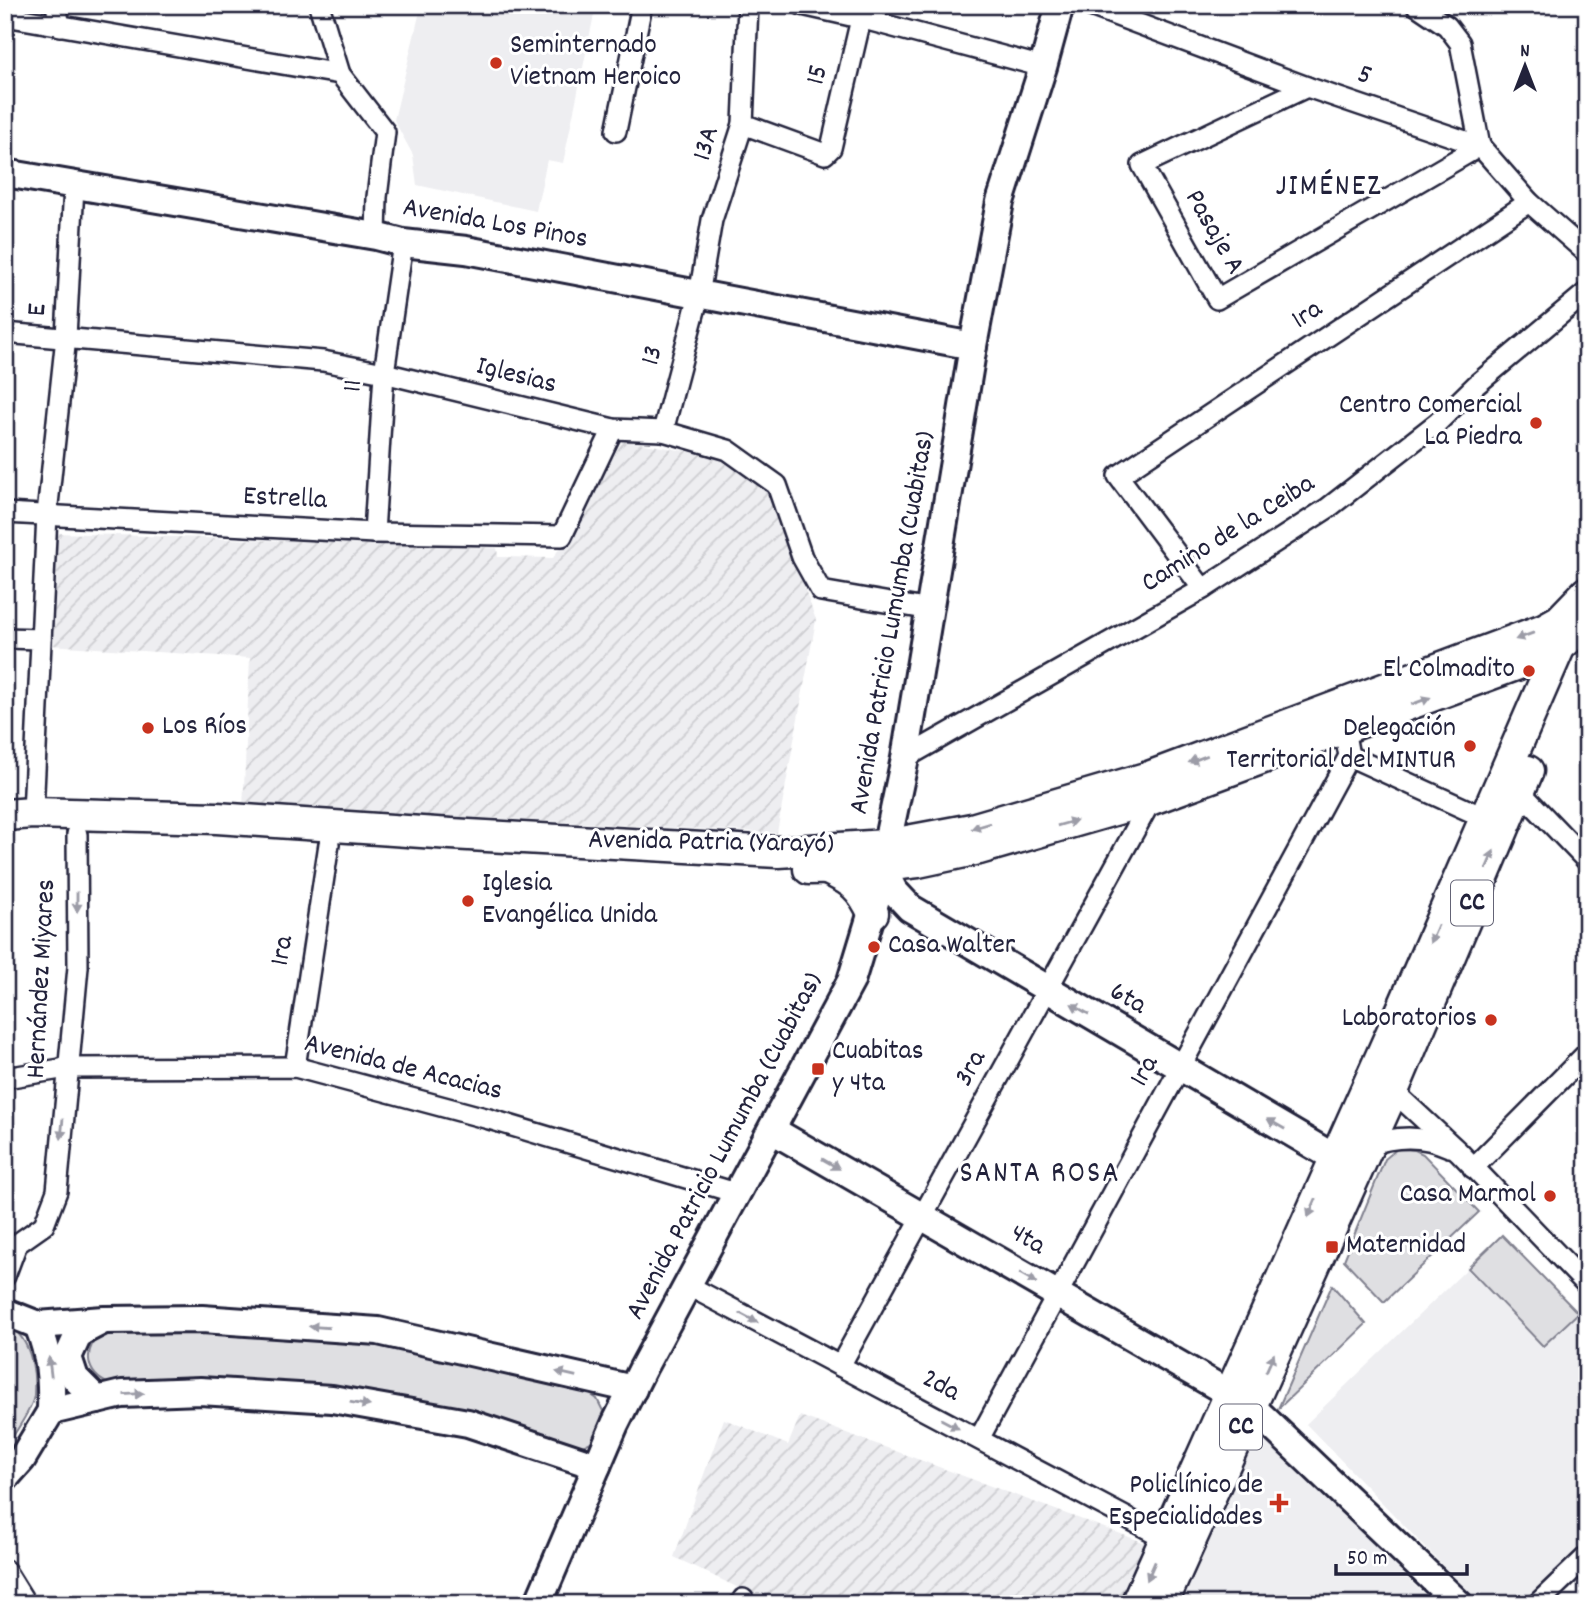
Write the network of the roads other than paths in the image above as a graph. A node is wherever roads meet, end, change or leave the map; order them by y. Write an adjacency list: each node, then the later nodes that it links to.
1 (56, 5): 11 (street)
2 (319, 5): 13 (street)
3 (642, 5): 16 (street)
4 (748, 5): 15 (street, 13A)
5 (802, 5): 9 (street)
6 (1060, 5): 12 (street, Avenida Patricio Lumumba (Cuabitas))
7 (1088, 5): 14 (street, 5)
8 (1416, 5): 17 (street)
9 (862, 12): 12 (street); 15 (street, 15)
10 (5, 16): 11 (street)
11 (60, 26): 13 (street)
12 (1043, 67): 28 (street, Avenida Patricio Lumumba (Cuabitas))
13 (340, 74): 21 (street)
14 (1307, 87): 17 (street, 5); 17 (street, Pasaje A)
15 (744, 124): 25 (street, 13A)
16 (617, 131)
17 (1480, 146): 20 (street, 5)
18 (5, 173): 19 (street, Avenida Los Pinos)
19 (74, 186): 21 (street, Avenida Los Pinos); 27 (street, E)
20 (1529, 202): 23 (street, 5); 35 (street, 1ra)
21 (376, 236): 22 (street, Avenida Los Pinos)
22 (403, 243): 25 (street, Avenida Los Pinos); 29 (street, 11)
23 (1587, 253)
24 (1587, 292): 35 (street, Camino de la Ceiba)
25 (699, 295): 28 (street, Avenida Los Pinos); 31 (street, 13)
26 (5, 333): 27 (street, Iglesias)
27 (66, 337): 29 (street, Iglesias); 33 (street, E)
28 (973, 346): 37 (street, Avenida Patricio Lumumba (Cuabitas))
29 (384, 373): 30 (street, Iglesias); 34 (street, 11)
30 (613, 429): 31 (street, Iglesias); 34 (street, Estrella)
31 (663, 431): 37 (street, Iglesias)
32 (5, 513): 33 (street, Estrella)
33 (47, 514): 34 (street, Estrella); 40 (street, E)
34 (374, 533)
35 (1203, 589): 45 (street, Camino de la Ceiba)
36 (1585, 600): 41 (main road, CC); 54 (main road, Avenida Patria (Yarayó), one-way to 54)
37 (931, 610): 45 (street, Avenida Patricio Lumumba (Cuabitas))
38 (1587, 634): 46 (main road, CC)
39 (5, 638): 40 (street)
40 (41, 639): 48 (street, E)
41 (1560, 646): 42 (main road, Avenida Patria (Yarayó)); 43 (main road, CC)
42 (1501, 671): 43 (main road); 44 (main road, Avenida Patria (Yarayó), one-way to 42)
43 (1524, 729): 46 (main road, CC)
44 (1346, 743): 47 (main road, Avenida Patria (Yarayó)); 49 (street); 61 (street, 1ra)
45 (905, 758): 54 (street, Avenida Patricio Lumumba (Cuabitas))
46 (1511, 782): 49 (main road, CC); 55 (street); 64 (main road, CC, one-way to 46)
47 (1152, 799): 54 (main road, Avenida Patria (Yarayó), one-way to 47); 58 (street, 3ra)
48 (19, 814): 50 (main road, Avenida Patria (Yarayó))
49 (1485, 818): 67 (main road, CC, one-way to 67)
50 (216, 829): 51 (main road, Avenida Patria (Yarayó)); 53 (main road, Avenida Patria (Yarayó)); 54 (main road, Avenida Patria (Yarayó))
51 (77, 834): 52 (main road, Avenida Patria (Yarayó)); 62 (street, Hernández Miyares, one-way to 62)
52 (5, 836)
53 (329, 844): 56 (main road, Avenida Patria (Yarayó)); 60 (street, 1ra)
54 (884, 856): 56 (main road, Avenida Patria (Yarayó)); 57 (street, Avenida Patricio Lumumba (Cuabitas)); 58 (street, 6ta)
55 (1587, 861)
56 (825, 868): 57 (main road)
57 (873, 913): 65 (street, Avenida Patricio Lumumba (Cuabitas))
58 (1047, 989): 61 (street, 6ta, one-way to 58); 70 (street, 3ra)
59 (1587, 1054): 68 (street)
60 (295, 1067): 62 (street, Avenida de Acacias); 69 (street, Avenida de Acacias)
61 (1181, 1067): 67 (street, 6ta, one-way to 61); 74 (street, 1ra)
62 (67, 1068): 63 (street, Avenida de Acacias); 71 (street, Hernández Miyares, one-way to 71)
63 (5, 1078)
64 (1393, 1091): 66 (street); 67 (main road, CC)
65 (772, 1130): 69 (street, Avenida Patricio Lumumba (Cuabitas)); 70 (street, 4ta, one-way to 70)
66 (1459, 1152): 67 (street); 68 (street)
67 (1353, 1158): 81 (main road, CC)
68 (1473, 1168): 72 (street)
69 (736, 1193): 73 (street, Avenida Patricio Lumumba (Cuabitas))
70 (922, 1217): 74 (street, 4ta, one-way to 74); 78 (street, 3ra)
71 (5, 1276)
72 (1587, 1285)
73 (689, 1286): 78 (street, 2da, one-way to 78); 79 (street, Avenida Patricio Lumumba (Cuabitas))
74 (1058, 1294): 81 (street, 4ta); 83 (street, 1ra)
75 (5, 1312): 77 (street)
76 (104, 1320): 77 (street); 79 (street, one-way to 76); 80 (street)
77 (38, 1325): 82 (street, one-way to 77)
78 (840, 1366): 83 (street, 2da, one-way to 83)
79 (633, 1389): 84 (street, Avenida Patricio Lumumba (Cuabitas))
80 (97, 1400): 82 (street); 84 (street, one-way to 84)
81 (1240, 1400): 86 (main road, CC); 92 (main road, CC); 93 (street)
82 (51, 1411): 85 (street)
83 (979, 1439): 86 (street, 2da)
84 (597, 1466): 90 (street, Avenida Patricio Lumumba (Cuabitas))
85 (5, 1478)
86 (1165, 1538): 91 (main road, CC, one-way to 91)
87 (1587, 1556): 94 (street)
88 (5, 1570): 89 (street)
89 (26, 1604)
90 (538, 1604)
91 (1136, 1604)
92 (1162, 1604)
93 (1459, 1604)
94 (1537, 1604)

